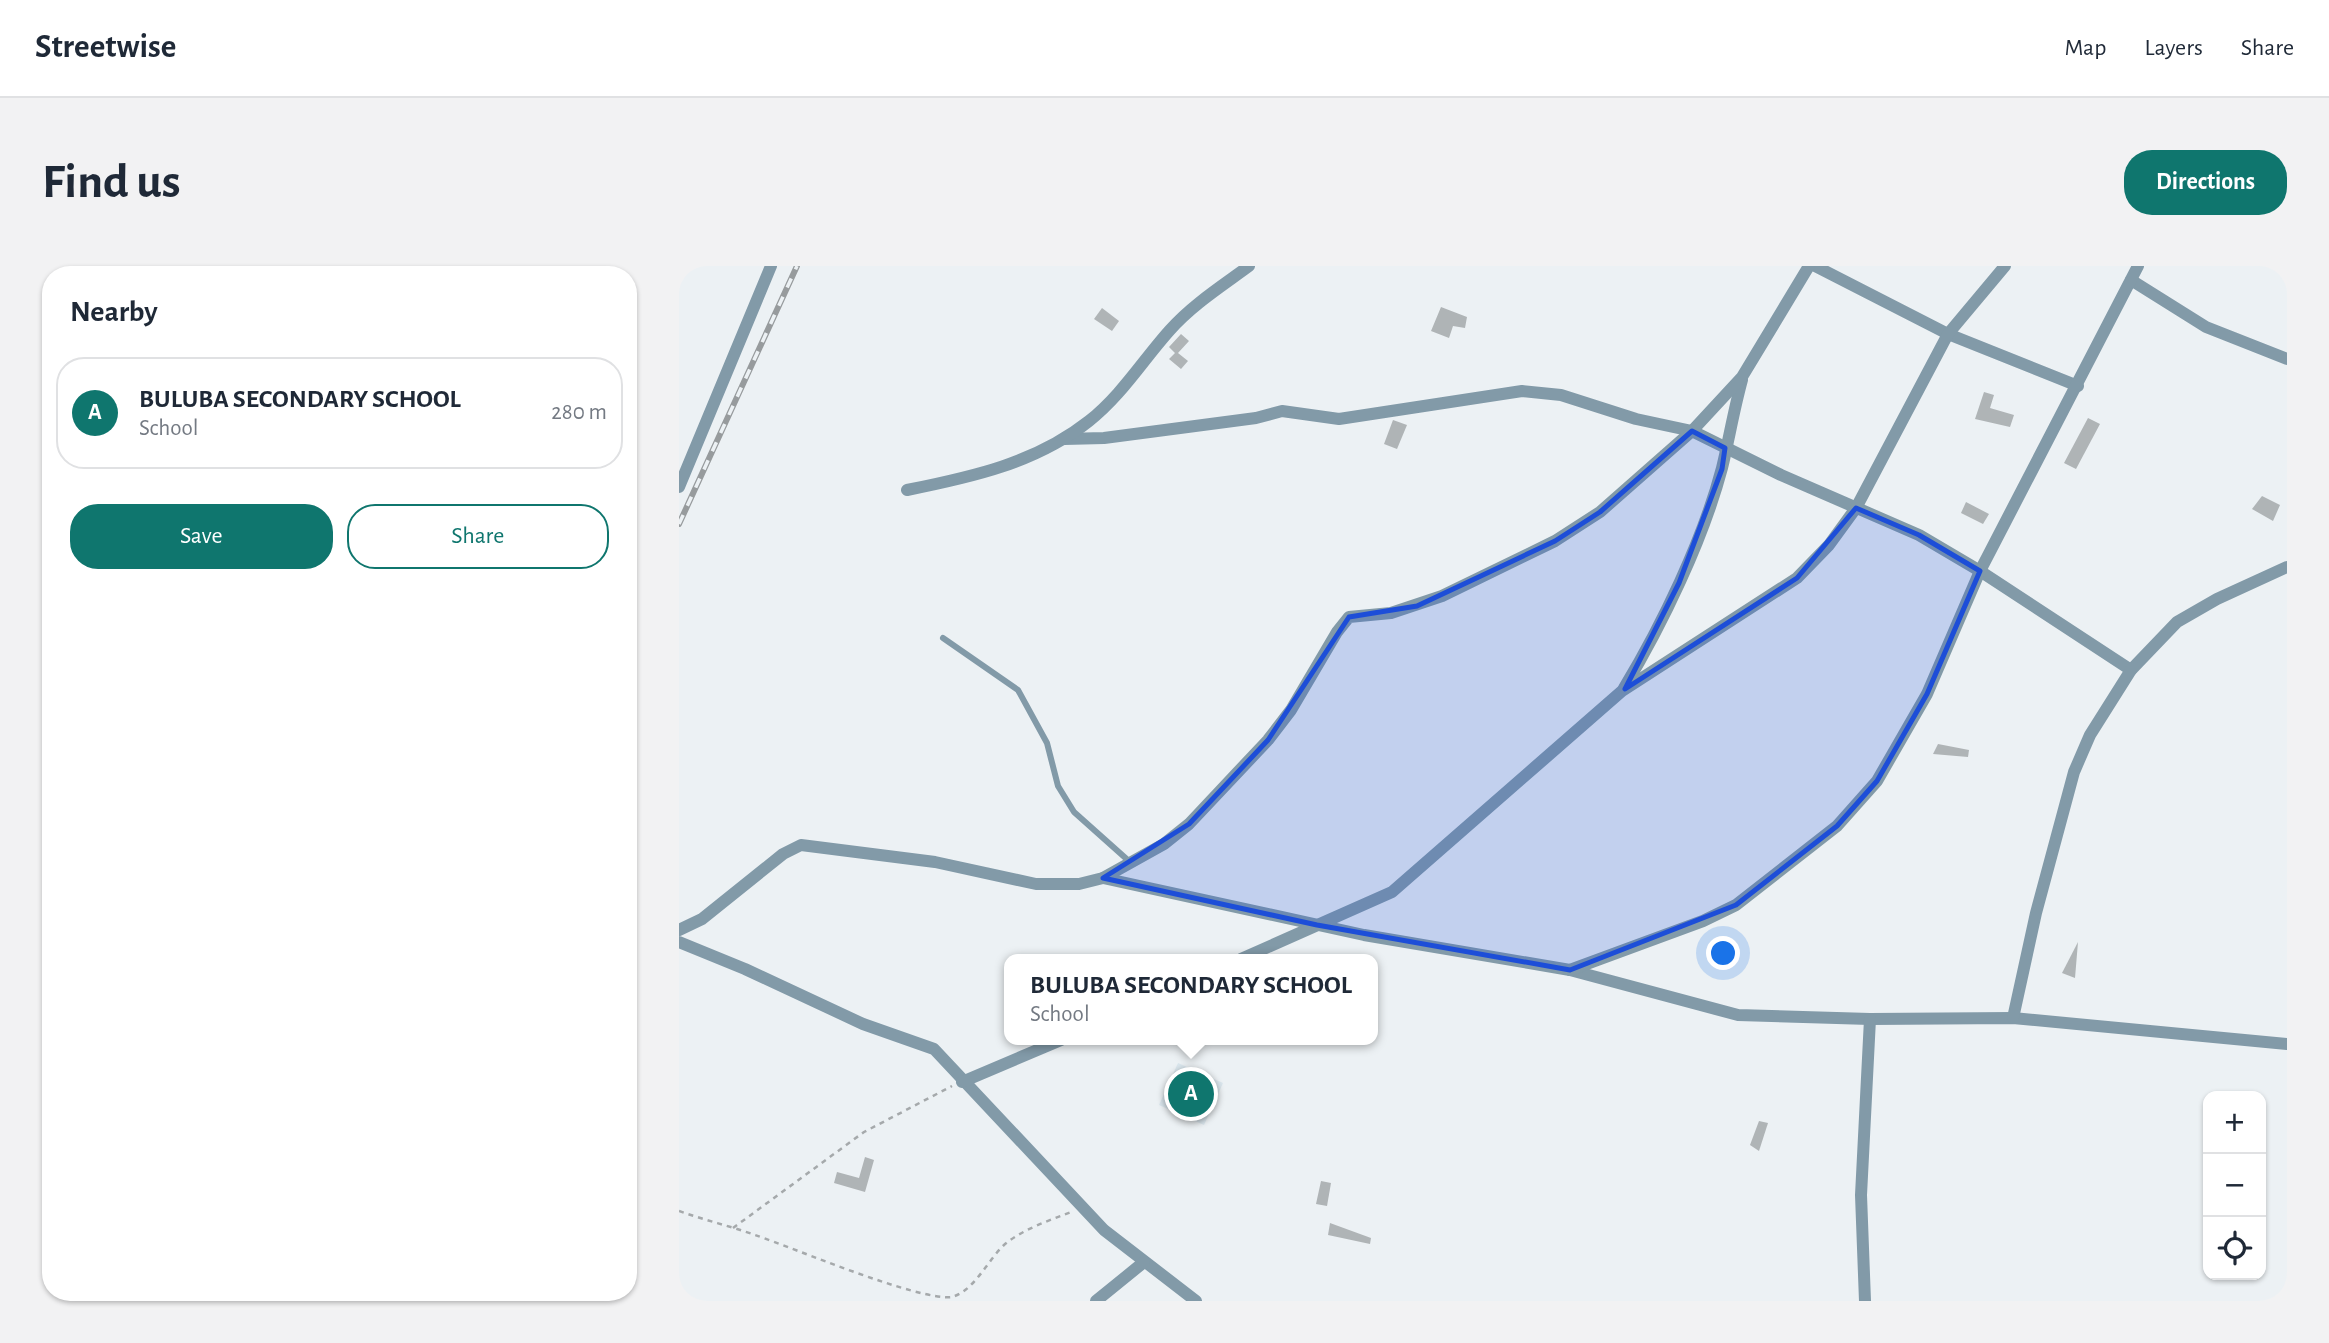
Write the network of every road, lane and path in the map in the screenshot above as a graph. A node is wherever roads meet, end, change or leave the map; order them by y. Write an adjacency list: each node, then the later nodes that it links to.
1 (771, 266): 15 (street)
2 (1249, 266): 13 (street)
3 (1809, 266): 10 (street)
4 (1815, 266): 8 (street)
5 (2005, 266): 8 (street)
6 (2138, 266): 7 (street)
7 (2131, 280): 9 (street); 11 (street)
8 (1948, 334): 11 (street); 17 (street)
9 (2287, 359)
10 (1742, 377): 12 (street); 14 (street)
11 (2078, 386): 19 (street)
12 (1692, 431): 13 (street); 14 (street); 23 (street)
13 (1064, 439): 16 (street)
14 (1725, 448): 17 (street); 22 (street)
15 (679, 487)
16 (907, 490)
17 (1856, 508): 19 (street); 22 (street)
18 (2287, 567): 21 (street)
19 (1980, 571): 21 (street); 29 (street)
20 (943, 638): 23 (lane)
21 (2131, 670): 30 (street)
22 (1622, 691): 25 (street)
23 (1130, 862): 24 (street)
24 (1103, 878): 25 (street); 26 (street)
25 (1317, 925): 28 (street); 29 (street)
26 (679, 930)
27 (679, 942): 34 (street)
28 (1252, 954)
29 (1570, 970): 31 (street)
30 (2013, 1018): 31 (street); 33 (street)
31 (1870, 1019): 41 (street)
32 (1049, 1045): 34 (street)
33 (2287, 1045)
34 (962, 1082): 35 (street); 37 (path)
35 (1084, 1207): 37 (path); 38 (street)
36 (679, 1211): 37 (path)
37 (733, 1228)
38 (1144, 1262): 39 (street); 40 (street)
39 (1096, 1301)
40 (1196, 1301)
41 (1865, 1301)

